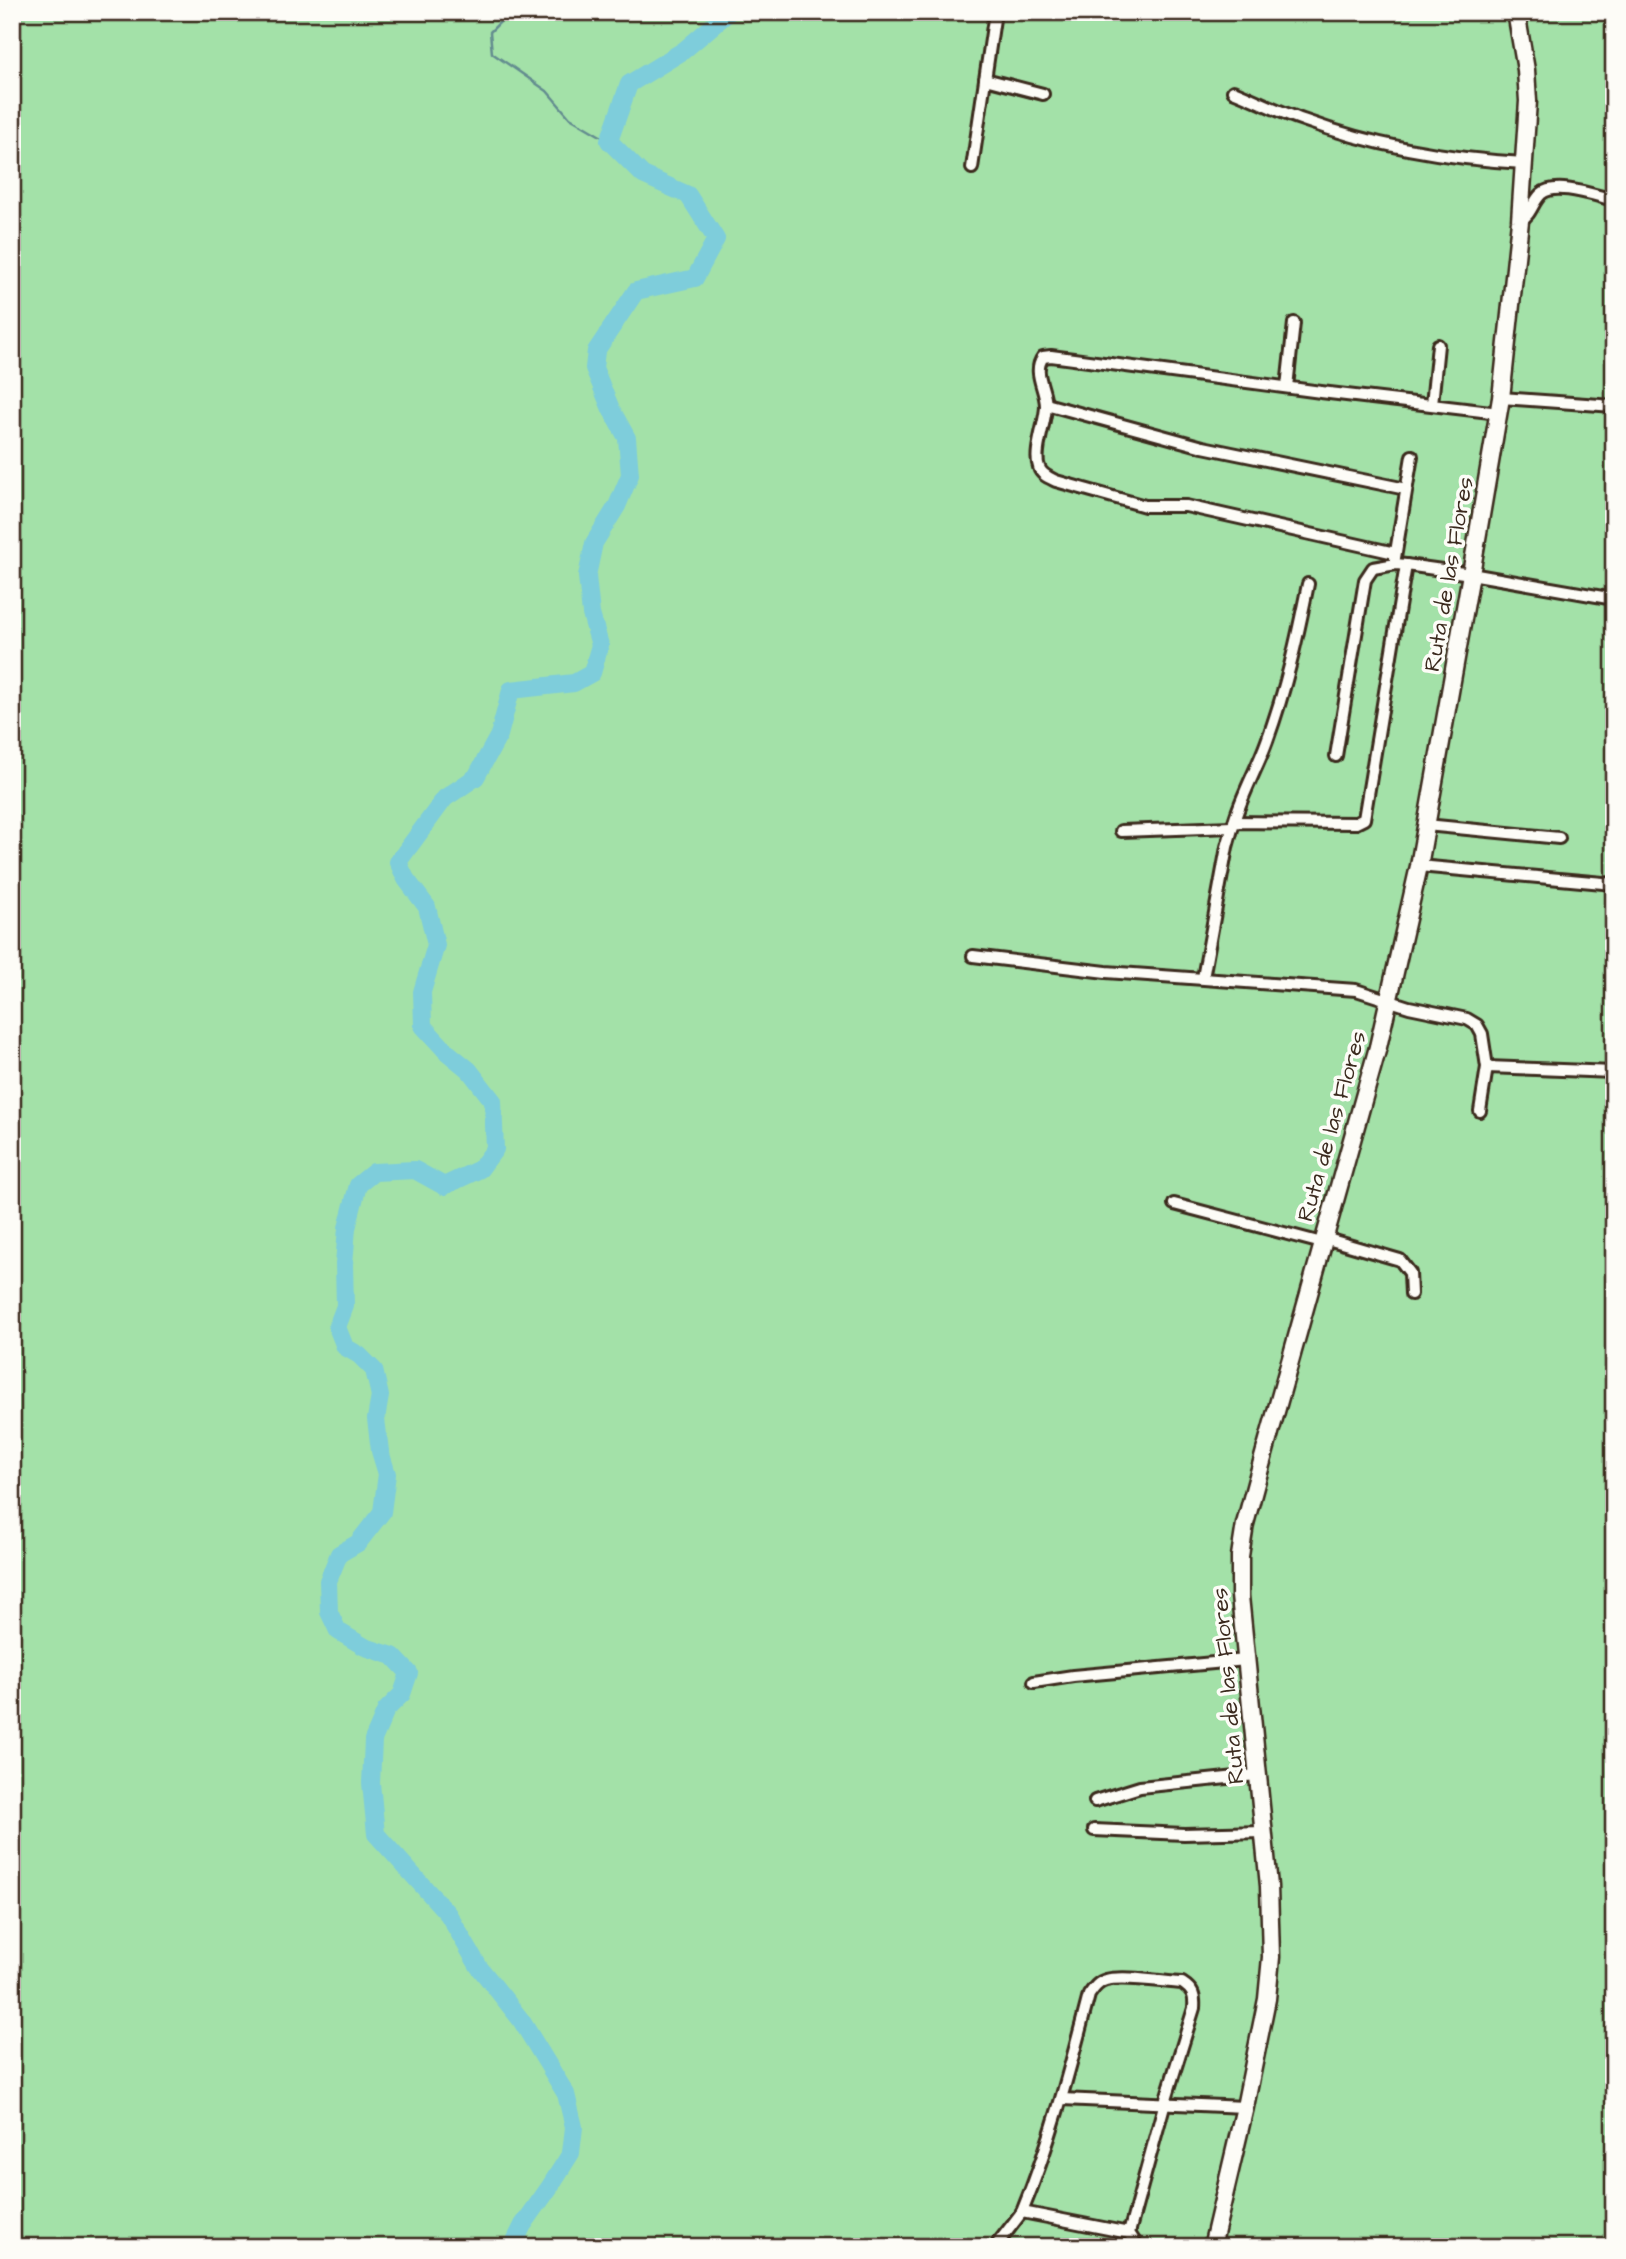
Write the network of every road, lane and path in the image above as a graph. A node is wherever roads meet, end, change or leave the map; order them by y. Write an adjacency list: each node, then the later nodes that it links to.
1 (995, 12): 3 (street)
2 (1516, 12): 6 (main road, Ruta de las Flores)
3 (985, 79): 5 (street); 7 (street)
4 (1233, 90): 6 (street)
5 (1044, 94)
6 (1524, 163): 9 (main road, Ruta de las Flores)
7 (972, 168)
8 (1614, 200): 9 (street)
9 (1520, 221): 15 (main road, Ruta de las Flores)
10 (1294, 323): 12 (street)
11 (1438, 345): 14 (street)
12 (1287, 387): 13 (street); 14 (street)
13 (1046, 404): 18 (street); 19 (street)
14 (1432, 404): 15 (street)
15 (1500, 405): 16 (street); 20 (main road, Ruta de las Flores)
16 (1614, 406)
17 (1412, 456): 18 (street)
18 (1406, 489): 19 (street)
19 (1399, 561): 20 (street); 23 (street); 24 (street)
20 (1471, 574): 22 (street); 25 (main road, Ruta de las Flores)
21 (1308, 584): 24 (street)
22 (1614, 599)
23 (1336, 757)
24 (1233, 825): 26 (street); 31 (street)
25 (1426, 825): 27 (street); 28 (main road, Ruta de las Flores)
26 (1121, 831)
27 (1559, 838)
28 (1419, 866): 29 (street); 32 (main road, Ruta de las Flores)
29 (1614, 884)
30 (973, 956): 31 (street)
31 (1203, 978): 32 (street)
32 (1388, 1001): 33 (street); 37 (main road, Ruta de las Flores)
33 (1487, 1067): 34 (street); 35 (street)
34 (1614, 1072)
35 (1480, 1111)
36 (1174, 1204): 37 (street)
37 (1323, 1241): 38 (street); 39 (main road, Ruta de las Flores)
38 (1411, 1294)
39 (1246, 1660): 40 (street); 41 (main road, Ruta de las Flores)
40 (1034, 1682)
41 (1256, 1775): 42 (street); 44 (main road, Ruta de las Flores)
42 (1095, 1801)
43 (1094, 1830): 44 (street)
44 (1263, 1832): 47 (main road, Ruta de las Flores)
45 (1062, 2099): 46 (street); 46 (street); 48 (street)
46 (1165, 2102): 47 (street); 49 (street)
47 (1245, 2107): 52 (main road, Ruta de las Flores)
48 (1022, 2213): 49 (street); 50 (street)
49 (1129, 2233): 51 (street)
50 (995, 2247)
51 (1138, 2247)
52 (1212, 2247)

